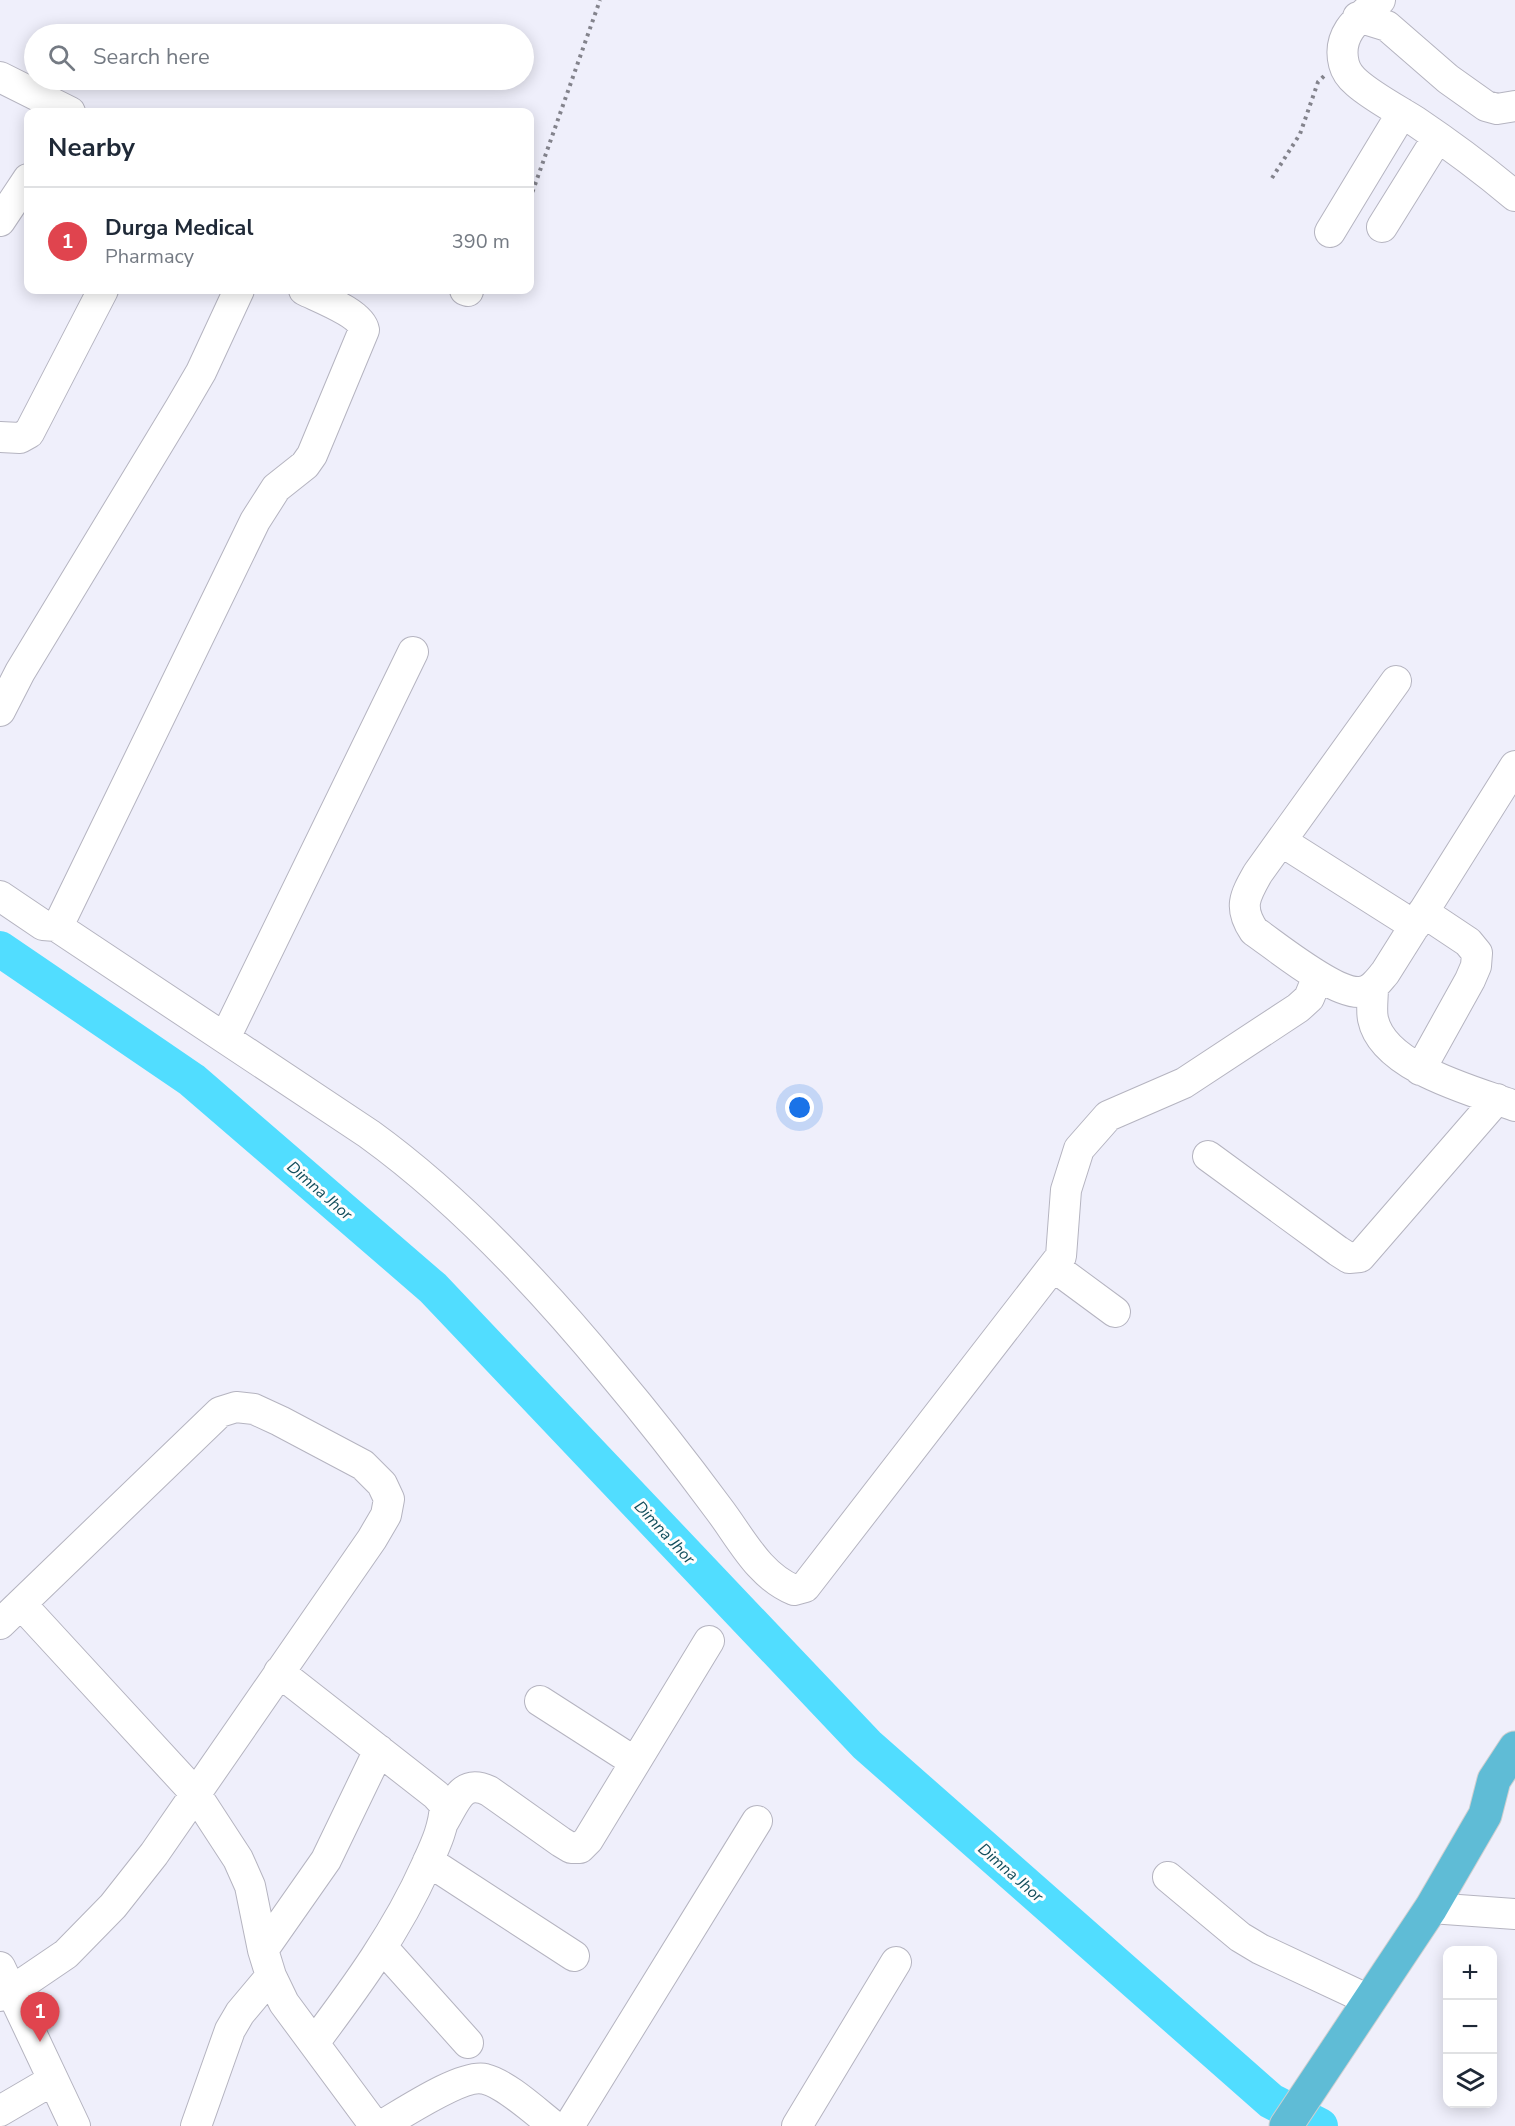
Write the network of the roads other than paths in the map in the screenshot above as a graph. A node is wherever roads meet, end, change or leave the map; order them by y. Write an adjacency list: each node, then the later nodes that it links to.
1 (1369, 9): 5 (street); 7 (street)
2 (0, 77): 3 (street)
3 (24, 89)
4 (26, 90): 6 (street)
5 (1515, 106)
6 (62, 108)
7 (1402, 113): 8 (street); 13 (street)
8 (1438, 137): 10 (street); 12 (street)
9 (24, 184): 11 (street)
10 (1515, 196)
11 (1, 216)
12 (1382, 227)
13 (1330, 232)
14 (101, 294): 17 (street)
15 (237, 294): 20 (street)
16 (312, 294): 25 (street)
17 (7, 434)
18 (413, 652): 28 (street)
19 (1396, 681): 22 (street)
20 (0, 711)
21 (1515, 766): 24 (street)
22 (1281, 841): 24 (street); 26 (street)
23 (0, 896): 25 (street)
24 (1419, 919): 27 (street); 29 (street)
25 (56, 926): 28 (street)
26 (1318, 976): 27 (street); 32 (street)
27 (1373, 987): 29 (street)
28 (225, 1038): 32 (street)
29 (1420, 1070): 30 (street)
30 (1506, 1102): 31 (street)
31 (1208, 1156)
32 (1054, 1267): 33 (street)
33 (1114, 1312)
34 (10, 1614): 36 (street); 41 (street)
35 (709, 1641): 40 (street)
36 (279, 1672): 39 (street); 41 (street)
37 (540, 1701): 40 (street)
38 (1515, 1748): 43 (highway)
39 (379, 1750): 44 (street); 53 (street)
40 (635, 1762): 44 (street)
41 (195, 1793): 53 (street); 54 (street)
42 (1515, 1798): 43 (highway)
43 (1485, 1815): 48 (highway)
44 (444, 1821): 46 (street)
45 (757, 1821): 65 (street)
46 (428, 1861): 50 (street); 51 (street)
47 (1168, 1877): 55 (street)
48 (1431, 1908): 49 (street); 55 (highway)
49 (1515, 1914)
50 (382, 1947): 56 (street); 57 (street)
51 (574, 1956)
52 (896, 1962): 66 (street)
53 (267, 1963): 56 (street); 61 (street)
54 (4, 1984): 58 (street)
55 (1369, 2000): 67 (highway)
56 (314, 2043): 62 (street)
57 (468, 2043)
58 (53, 2080): 59 (street); 60 (street)
59 (0, 2111)
60 (75, 2126)
61 (196, 2126)
62 (375, 2126)
63 (381, 2126): 64 (street)
64 (555, 2126)
65 (569, 2126)
66 (798, 2126)
67 (1286, 2126)

